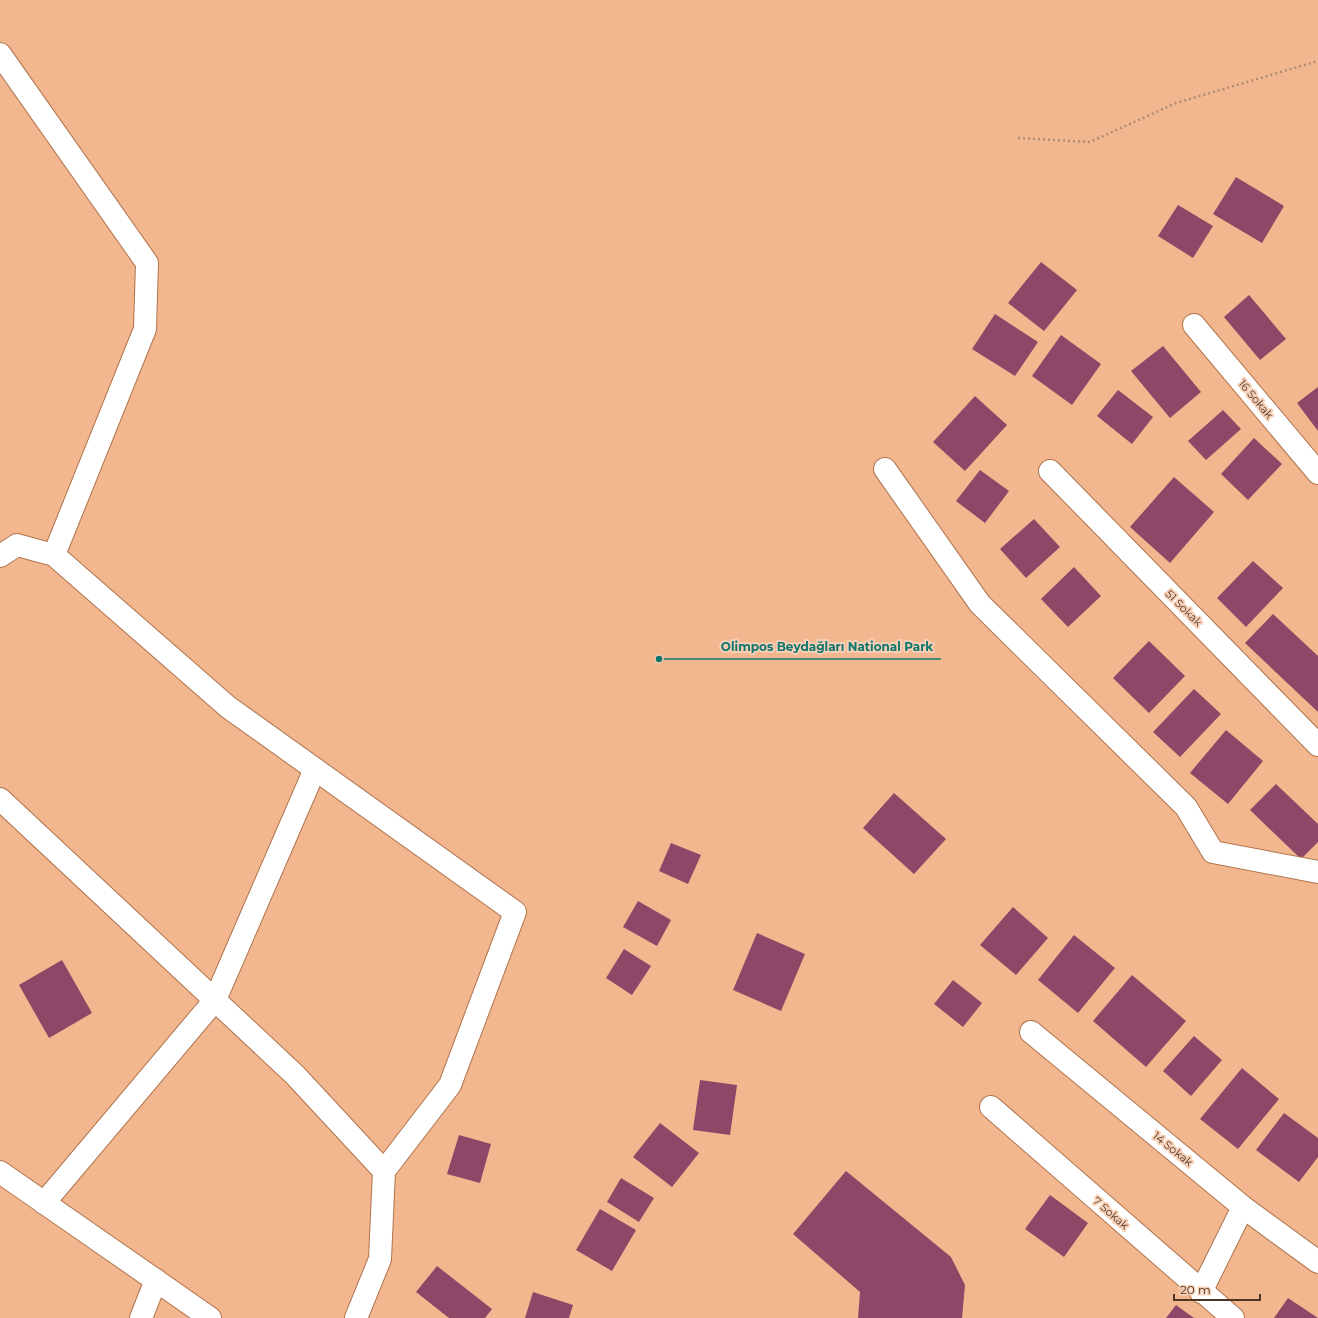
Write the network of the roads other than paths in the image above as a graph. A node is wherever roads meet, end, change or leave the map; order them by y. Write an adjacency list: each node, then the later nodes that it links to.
1 (0, 54): 6 (street)
2 (1194, 325): 5 (street, 16 Sokak)
3 (885, 470): 11 (street)
4 (1050, 471): 8 (street, 51 Sokak)
5 (1318, 472)
6 (54, 555): 7 (street); 9 (street)
7 (0, 556)
8 (1318, 745)
9 (315, 769): 12 (street); 15 (street)
10 (0, 799): 12 (street)
11 (1318, 872)
12 (215, 1000): 15 (street); 17 (street)
13 (1031, 1032): 18 (street, 14 Sokak)
14 (991, 1107): 21 (street, 7 Sokak)
15 (384, 1171): 24 (street)
16 (0, 1172): 17 (street)
17 (44, 1203): 20 (street)
18 (1243, 1207): 19 (street, 14 Sokak); 21 (street)
19 (1318, 1262)
20 (156, 1280): 22 (street); 23 (street)
21 (1201, 1292): 25 (street, 7 Sokak)
22 (142, 1318)
23 (210, 1318)
24 (356, 1318)
25 (1232, 1318)

